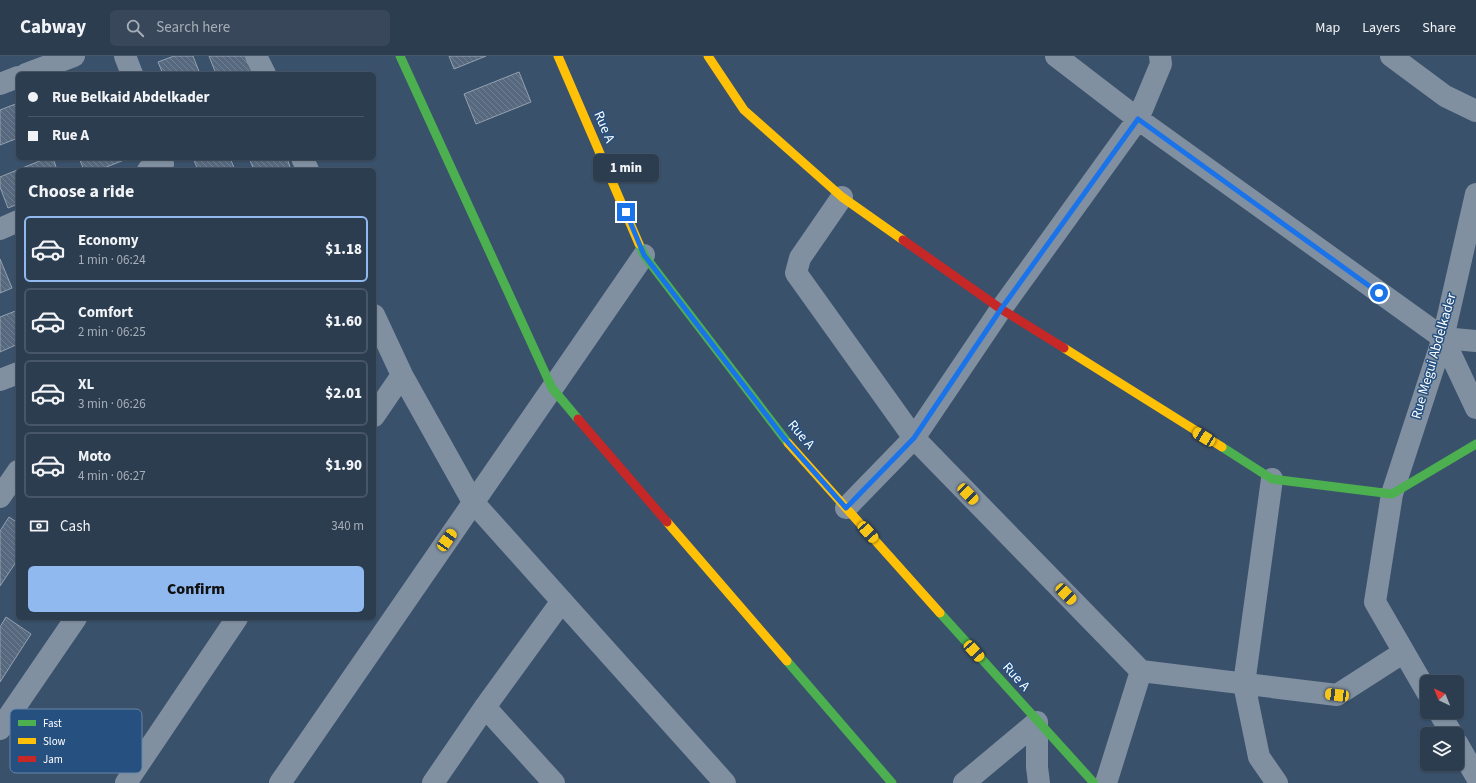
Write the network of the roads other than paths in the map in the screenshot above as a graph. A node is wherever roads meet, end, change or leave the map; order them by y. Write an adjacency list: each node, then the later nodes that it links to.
1 (74, 56): 10 (street)
2 (125, 56): 11 (street)
3 (256, 56): 12 (street)
4 (400, 56): 27 (street)
5 (558, 56): 21 (street, Rue A)
6 (708, 56): 18 (street)
7 (1056, 56): 16 (street)
8 (1160, 56): 16 (street)
9 (1391, 56): 15 (street)
10 (31, 72)
11 (131, 72)
12 (264, 72)
13 (16, 78): 14 (street)
14 (0, 84)
15 (1476, 111)
16 (1138, 119): 22 (street); 24 (street)
17 (1476, 194): 24 (street, Rue Megui Abdelkader)
18 (842, 197): 22 (street); 30 (street)
19 (16, 223): 20 (street)
20 (0, 229)
21 (644, 255): 27 (street); 37 (street, Rue A)
22 (1001, 309): 30 (street); 33 (street)
23 (376, 319): 26 (street)
24 (1443, 338): 25 (street); 28 (street); 34 (street, Rue Megui Abdelkader)
25 (1476, 341)
26 (402, 375): 29 (street); 36 (street)
27 (552, 388): 36 (street); 59 (street)
28 (1476, 408)
29 (376, 413)
30 (914, 438): 37 (street); 42 (street)
31 (1476, 444): 34 (street)
32 (16, 474): 35 (street)
33 (1272, 479): 34 (street); 44 (street)
34 (1392, 494): 41 (street, Rue Megui Abdelkader)
35 (0, 497)
36 (473, 502): 38 (street); 55 (street)
37 (846, 508): 48 (street, Rue A)
38 (562, 602): 45 (street); 58 (street)
39 (75, 620): 46 (street)
40 (236, 620): 51 (street)
41 (1404, 652): 43 (street, Rue Megui Abdelkader); 44 (street)
42 (1141, 671): 44 (street); 63 (street)
43 (1420, 680)
44 (1244, 684): 64 (street)
45 (485, 707): 56 (street); 57 (street)
46 (14, 709)
47 (10, 714): 49 (street)
48 (1037, 722): 60 (street); 61 (street); 62 (street, Rue A)
49 (0, 729)
50 (1464, 755): 53 (street)
51 (142, 759)
52 (133, 773): 54 (street)
53 (1476, 776)
54 (126, 783)
55 (280, 783)
56 (433, 783)
57 (554, 783)
58 (725, 783)
59 (892, 783)
60 (964, 783)
61 (1039, 783)
62 (1094, 783)
63 (1106, 783)
64 (1277, 783)

